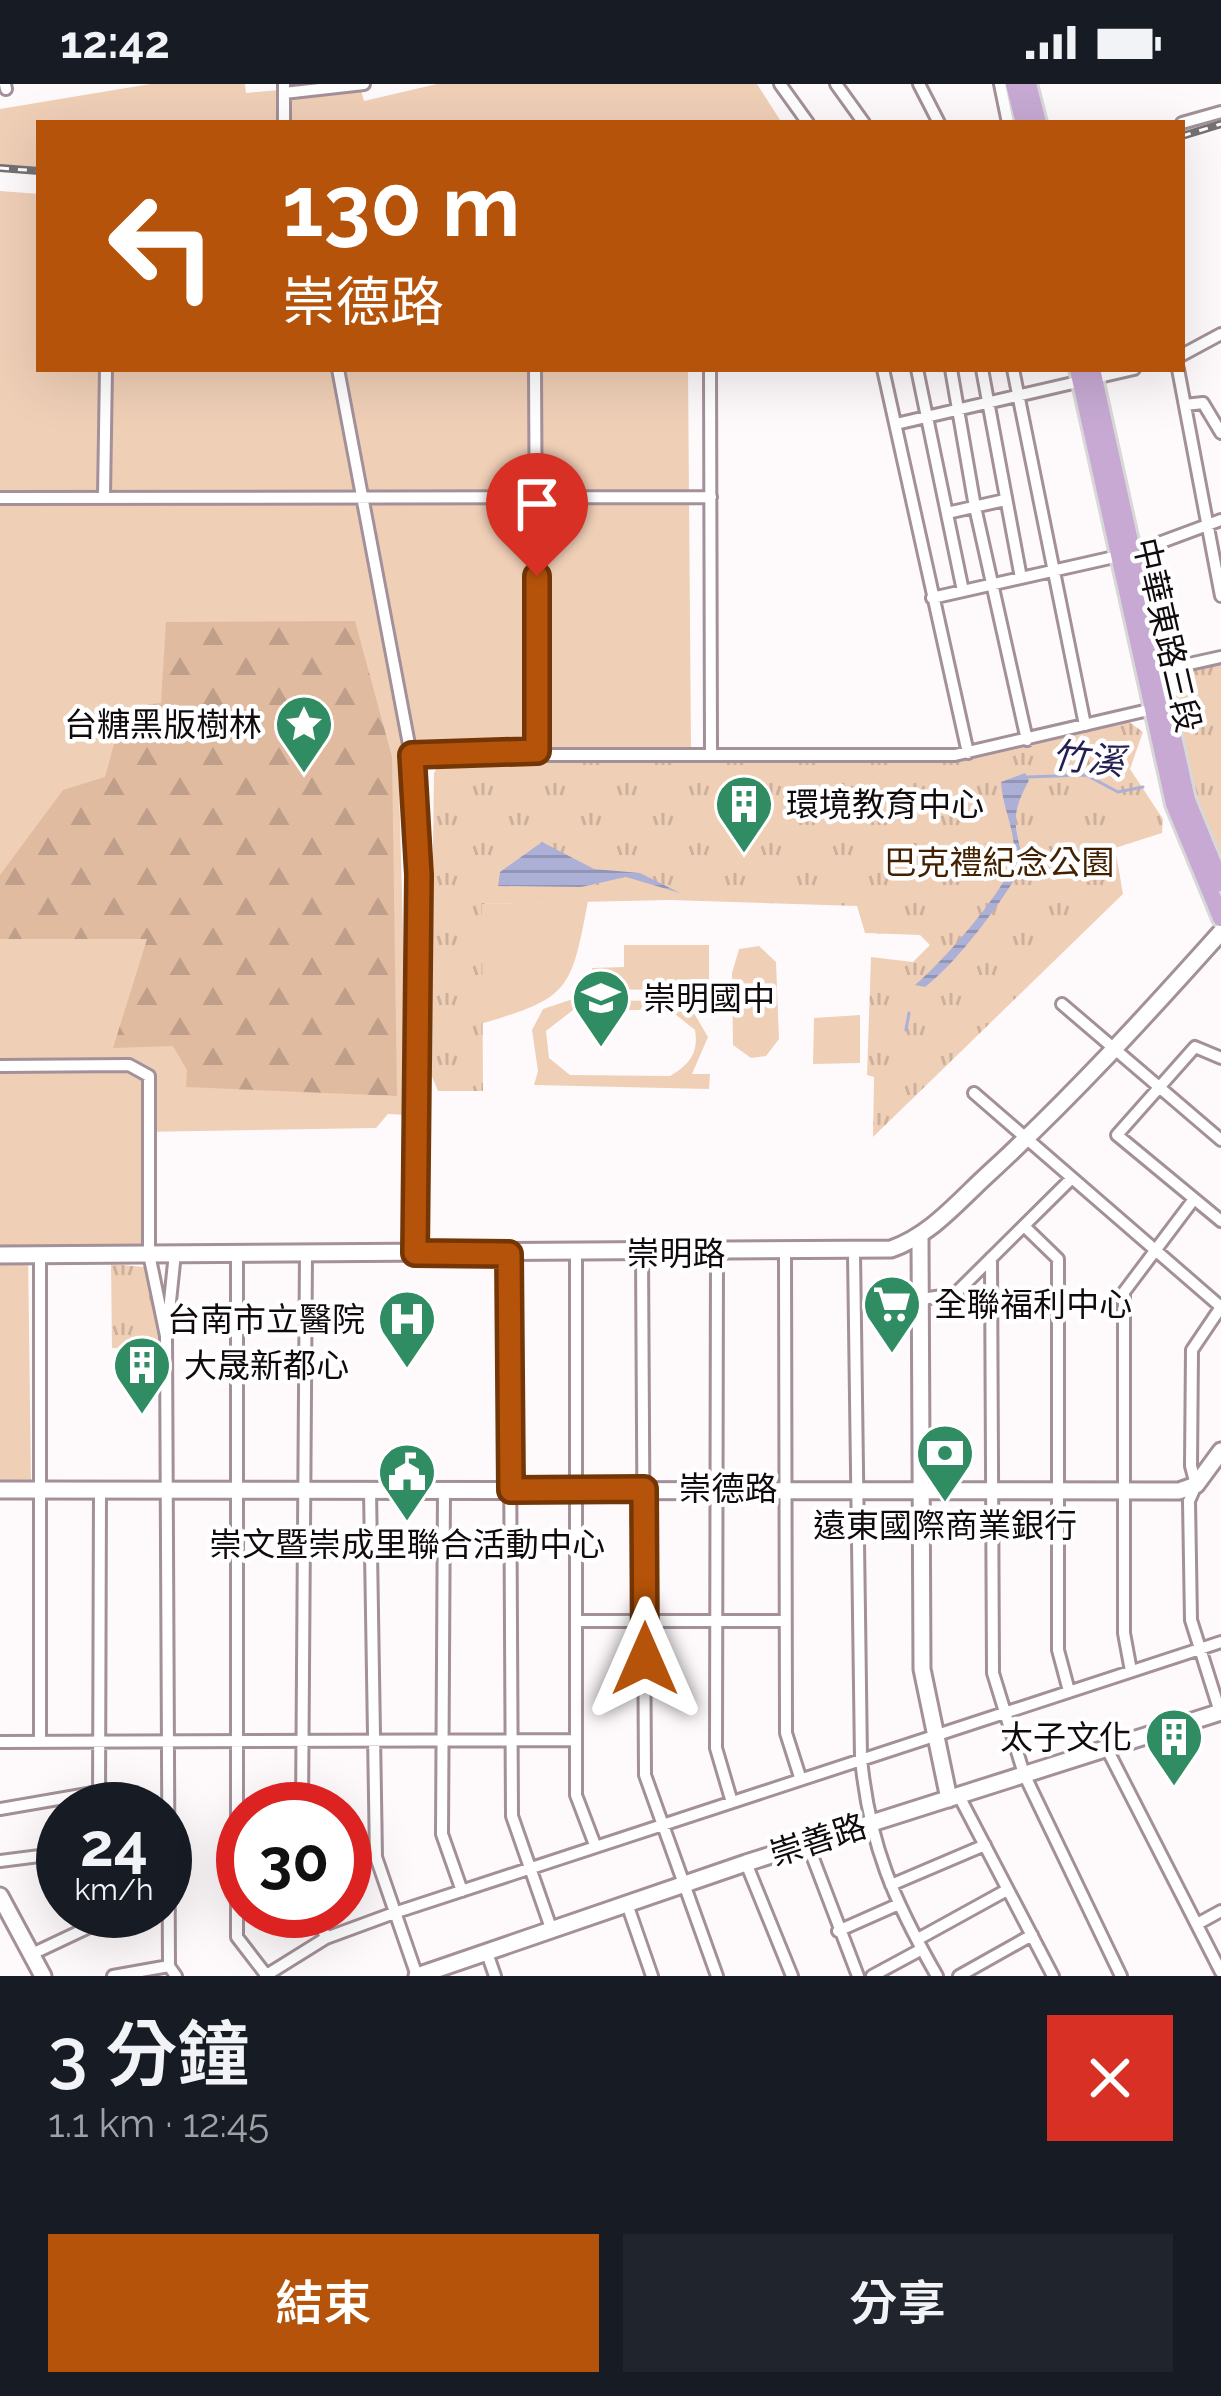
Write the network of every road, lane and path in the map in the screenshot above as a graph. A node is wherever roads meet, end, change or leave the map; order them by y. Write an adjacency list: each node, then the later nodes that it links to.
1 (364, 84): 8 (street)
2 (780, 84): 11 (street)
3 (836, 84): 12 (street)
4 (919, 84): 13 (street)
5 (1000, 84): 14 (street)
6 (1015, 84): 15 (main road)
7 (1031, 84): 16 (main road)
8 (284, 88): 10 (street)
9 (1221, 112): 17 (street)
10 (284, 120)
11 (806, 120)
12 (862, 120)
13 (937, 120)
14 (1008, 120)
15 (1023, 120)
16 (1039, 120)
17 (1185, 122)
18 (1221, 334): 19 (street)
19 (1185, 353)
20 (106, 372): 41 (street)
21 (339, 372): 40 (street)
22 (535, 372): 39 (street)
23 (710, 372): 43 (street)
24 (884, 372): 37 (street)
25 (918, 372): 36 (street)
26 (952, 372): 35 (street)
27 (983, 372): 33 (street)
28 (1014, 372): 32 (street)
29 (1096, 372): 42 (main road); 50 (street)
30 (1179, 372): 34 (street)
31 (1074, 374): 32 (street); 42 (main road); 50 (street)
32 (1019, 395): 33 (street); 51 (street)
33 (989, 402): 35 (street); 45 (street)
34 (1185, 405): 38 (street); 49 (street)
35 (959, 410): 36 (street); 46 (street)
36 (929, 417): 37 (street); 47 (street)
37 (896, 424): 56 (street)
38 (1221, 433)
39 (538, 494): 40 (street); 43 (street); 62 (street)
40 (363, 495): 41 (street); 64 (street)
41 (104, 496): 44 (street)
42 (1112, 496): 50 (main road, 中華東路三段)
43 (711, 497): 65 (street)
44 (0, 498)
45 (1004, 500): 46 (street); 52 (street)
46 (975, 508): 47 (street); 53 (street)
47 (947, 513): 54 (street)
48 (1221, 520): 49 (street)
49 (1206, 527): 50 (street); 55 (street)
50 (1125, 555): 51 (street); 58 (main road, 中華東路三段)
51 (1052, 571): 52 (street); 60 (street)
52 (1022, 578): 53 (street)
53 (992, 584): 54 (street); 61 (street)
54 (963, 591): 56 (street)
55 (1221, 596)
56 (932, 598): 63 (street)
57 (1221, 657): 58 (street)
58 (1151, 673): 59 (main road, 中華東路三段)
59 (1159, 707): 60 (street); 66 (main road, 中華東路三段); 67 (main road, 中華東路三段)
60 (1085, 725): 61 (street)
61 (1027, 740): 63 (street)
62 (537, 751): 64 (street); 65 (street)
63 (968, 753): 65 (street)
64 (412, 755): 87 (street)
65 (711, 755)
66 (1221, 883)
67 (1221, 918)
68 (1221, 932): 70 (street, 崇明路)
69 (1063, 1004): 70 (street)
70 (1115, 1052): 73 (street); 76 (street, 崇明路)
71 (1221, 1058): 73 (street)
72 (0, 1066): 84 (street)
73 (1159, 1087): 75 (street); 78 (street)
74 (974, 1093): 76 (street)
75 (1221, 1140)
76 (1024, 1141): 77 (street); 81 (street, 崇明路)
77 (1072, 1178): 80 (street); 82 (street)
78 (1194, 1199): 79 (street); 82 (street)
79 (1221, 1221)
80 (1024, 1226): 96 (street); 119 (street)
81 (920, 1237): 91 (street, 崇明路); 97 (street)
82 (1156, 1251): 98 (street); 117 (street)
83 (306, 1252): 86 (street, 崇明路); 87 (street, 崇明路); 118 (street)
84 (149, 1253): 85 (street, 崇明路); 95 (street, 崇明路); 99 (street)
85 (176, 1253): 86 (street, 崇明路); 99 (street)
86 (237, 1253): 110 (street)
87 (415, 1253): 92 (street, 崇明路)
88 (642, 1253): 89 (street, 崇明路); 93 (street, 崇明路); 104 (street)
89 (717, 1253): 90 (street, 崇明路); 102 (street)
90 (785, 1253): 91 (street, 崇明路); 103 (street)
91 (854, 1253): 105 (street)
92 (509, 1254): 93 (street, 崇明路); 113 (street)
93 (576, 1254): 114 (street)
94 (0, 1255): 95 (street, 崇明路)
95 (40, 1255): 107 (street)
96 (991, 1258): 97 (street); 116 (street)
97 (922, 1299): 115 (street)
98 (1221, 1307): 101 (street)
99 (166, 1336): 109 (street)
100 (1221, 1450): 101 (street)
101 (1196, 1485): 117 (street, 崇德路); 125 (street)
102 (718, 1488): 103 (street, 崇德路); 104 (street, 崇德路); 122 (street)
103 (784, 1488): 105 (street, 崇德路); 123 (street)
104 (644, 1489): 114 (street, 崇德路); 121 (street)
105 (856, 1489): 115 (street, 崇德路); 142 (street)
106 (0, 1490): 107 (street, 崇德路)
107 (39, 1490): 108 (street, 崇德路); 139 (street)
108 (100, 1490): 109 (street, 崇德路); 140 (street)
109 (169, 1490): 110 (street, 崇德路); 136 (street)
110 (237, 1490): 118 (street, 崇德路); 137 (street)
111 (370, 1490): 112 (street, 崇德路); 118 (street, 崇德路); 132 (street)
112 (444, 1490): 113 (street, 崇德路); 133 (street)
113 (511, 1490): 114 (street, 崇德路); 134 (street)
114 (576, 1490): 120 (street)
115 (922, 1490): 116 (street, 崇德路); 130 (street)
116 (989, 1490): 119 (street, 崇德路); 128 (street)
117 (1122, 1490): 119 (street, 崇德路); 126 (street)
118 (304, 1491): 131 (street)
119 (1055, 1491): 127 (street)
120 (576, 1621): 121 (street); 135 (street)
121 (644, 1621): 122 (street); 152 (street)
122 (717, 1621): 123 (street); 149 (street)
123 (785, 1621): 144 (street)
124 (1221, 1642): 125 (street)
125 (1200, 1648): 126 (street); 129 (street)
126 (1131, 1671): 127 (street)
127 (1070, 1691): 128 (street)
128 (1004, 1712): 130 (street); 143 (street)
129 (1221, 1712): 141 (street, 崇善路)
130 (934, 1735): 142 (street); 148 (street)
131 (302, 1740): 132 (street); 137 (street); 147 (street)
132 (372, 1740): 133 (street); 169 (street)
133 (442, 1740): 134 (street); 164 (street)
134 (512, 1740): 135 (street); 160 (street)
135 (575, 1740): 154 (street)
136 (168, 1741): 137 (street); 140 (street); 146 (street)
137 (238, 1741): 185 (street)
138 (0, 1742): 139 (street)
139 (40, 1742): 140 (street)
140 (101, 1742): 145 (street)
141 (1106, 1747): 143 (street, 崇善路); 171 (street)
142 (861, 1758): 144 (street); 153 (street)
143 (1024, 1774): 148 (street, 崇善路); 196 (street)
144 (800, 1778): 149 (street)
145 (99, 1782)
146 (168, 1782)
147 (302, 1782)
148 (954, 1797): 153 (street, 崇善路); 156 (street)
149 (731, 1799): 152 (street)
150 (36, 1803): 151 (street)
151 (0, 1809)
152 (662, 1821): 154 (street); 161 (street)
153 (868, 1824): 155 (street, 崇善路); 162 (street)
154 (596, 1845): 160 (street)
155 (808, 1845): 159 (street, 崇善路); 173 (street)
156 (985, 1845): 162 (street); 163 (street)
157 (36, 1856): 158 (street)
158 (0, 1861)
159 (746, 1863): 161 (street, 崇善路); 190 (street)
160 (529, 1868): 164 (street); 172 (street)
161 (686, 1885): 165 (street, 崇善路); 189 (street)
162 (891, 1885): 166 (street)
163 (1007, 1890): 174 (street); 178 (street)
164 (462, 1891): 169 (street)
165 (627, 1904): 172 (street, 崇善路); 188 (street)
166 (899, 1904): 173 (street); 178 (street)
167 (2, 1905): 180 (street)
168 (1221, 1911): 171 (street)
169 (394, 1913): 170 (street); 186 (street)
170 (372, 1921)
171 (1199, 1923): 182 (street)
172 (552, 1930): 179 (street, 崇善路)
173 (838, 1931): 191 (street)
174 (1032, 1935): 194 (street); 195 (street)
175 (66, 1938): 180 (street)
176 (170, 1938): 181 (street)
177 (326, 1938): 185 (street)
178 (920, 1944): 192 (street); 193 (street)
179 (487, 1953): 186 (street, 崇善路); 187 (street)
180 (32, 1954): 183 (street)
181 (172, 1971): 184 (street)
182 (1221, 1972)
183 (43, 1976)
184 (113, 1976)
185 (266, 1976)
186 (417, 1976)
187 (495, 1976)
188 (652, 1976)
189 (717, 1976)
190 (792, 1976)
191 (858, 1976)
192 (872, 1976)
193 (937, 1976)
194 (959, 1976)
195 (1053, 1976)
196 (1121, 1976)

